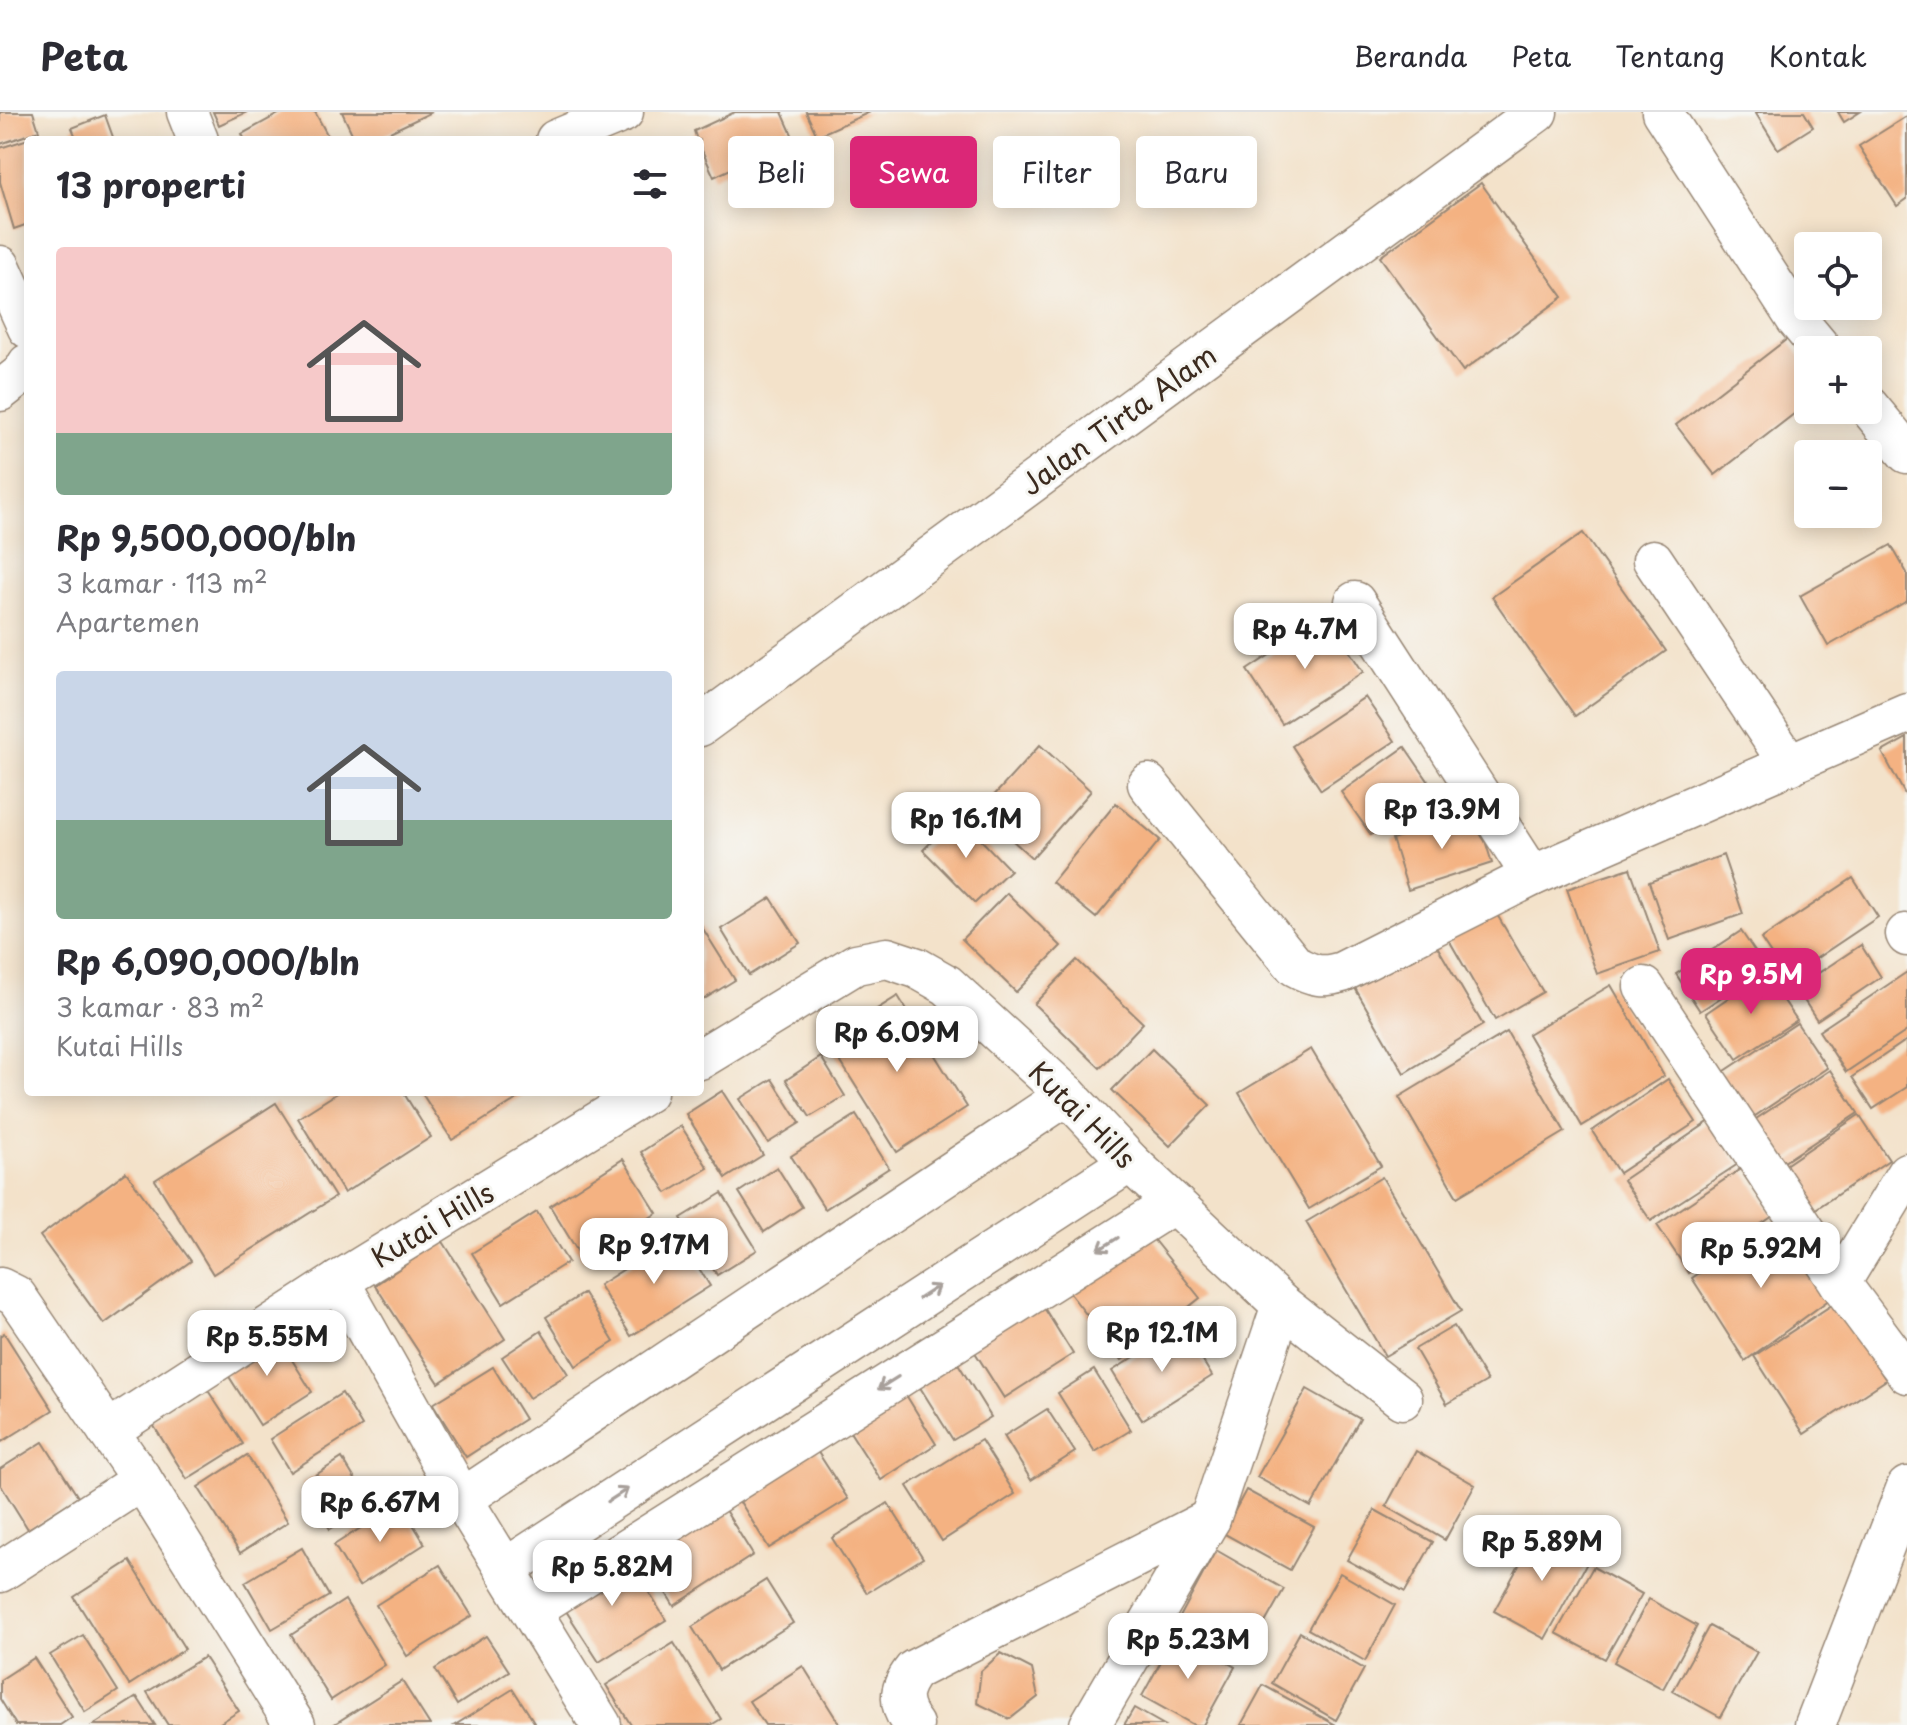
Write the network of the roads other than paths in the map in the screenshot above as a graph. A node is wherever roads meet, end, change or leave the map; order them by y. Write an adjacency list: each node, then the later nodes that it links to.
1 (187, 112): 5 (street)
2 (623, 112): 6 (street)
3 (1537, 112): 17 (street, Jalan Tirta Alam)
4 (1662, 112): 9 (street)
5 (196, 136)
6 (566, 136)
7 (0, 266): 8 (street)
8 (24, 319)
9 (1810, 336)
10 (24, 371): 11 (street)
11 (0, 391)
12 (1882, 423): 13 (street)
13 (1907, 453)
14 (1653, 560): 18 (street)
15 (1355, 602): 20 (street)
16 (1907, 713): 18 (street)
17 (704, 723)
18 (1790, 765): 20 (street)
19 (1148, 784): 20 (street)
20 (1532, 876)
21 (1644, 987): 29 (street)
22 (704, 1057): 23 (street, Kutai Hills)
23 (1067, 1095): 25 (street, Kutai Hills); 37 (street)
24 (640, 1096): 28 (street, Kutai Hills)
25 (1130, 1162): 27 (street, Kutai Hills); 39 (street, one-way to 25)
26 (1907, 1173): 29 (street)
27 (1174, 1203): 31 (street, Kutai Hills); 41 (street, one-way to 41)
28 (339, 1281): 34 (street, Kutai Hills); 37 (street, Kutai Hills)
29 (1840, 1283): 32 (street)
30 (0, 1288): 34 (street)
31 (1282, 1305): 33 (street, Kutai Hills); 38 (street)
32 (1907, 1373)
33 (1402, 1399)
34 (108, 1431): 35 (street)
35 (142, 1480): 40 (street); 42 (street)
36 (1907, 1487): 46 (street)
37 (462, 1499): 39 (street, Kutai Hills)
38 (1210, 1519): 44 (street); 45 (street)
39 (505, 1569): 41 (street, Kutai Hills)
40 (0, 1572)
41 (531, 1610): 43 (street, Kutai Hills)
42 (295, 1725)
43 (601, 1725)
44 (913, 1725)
45 (1090, 1725)
46 (1815, 1725)

